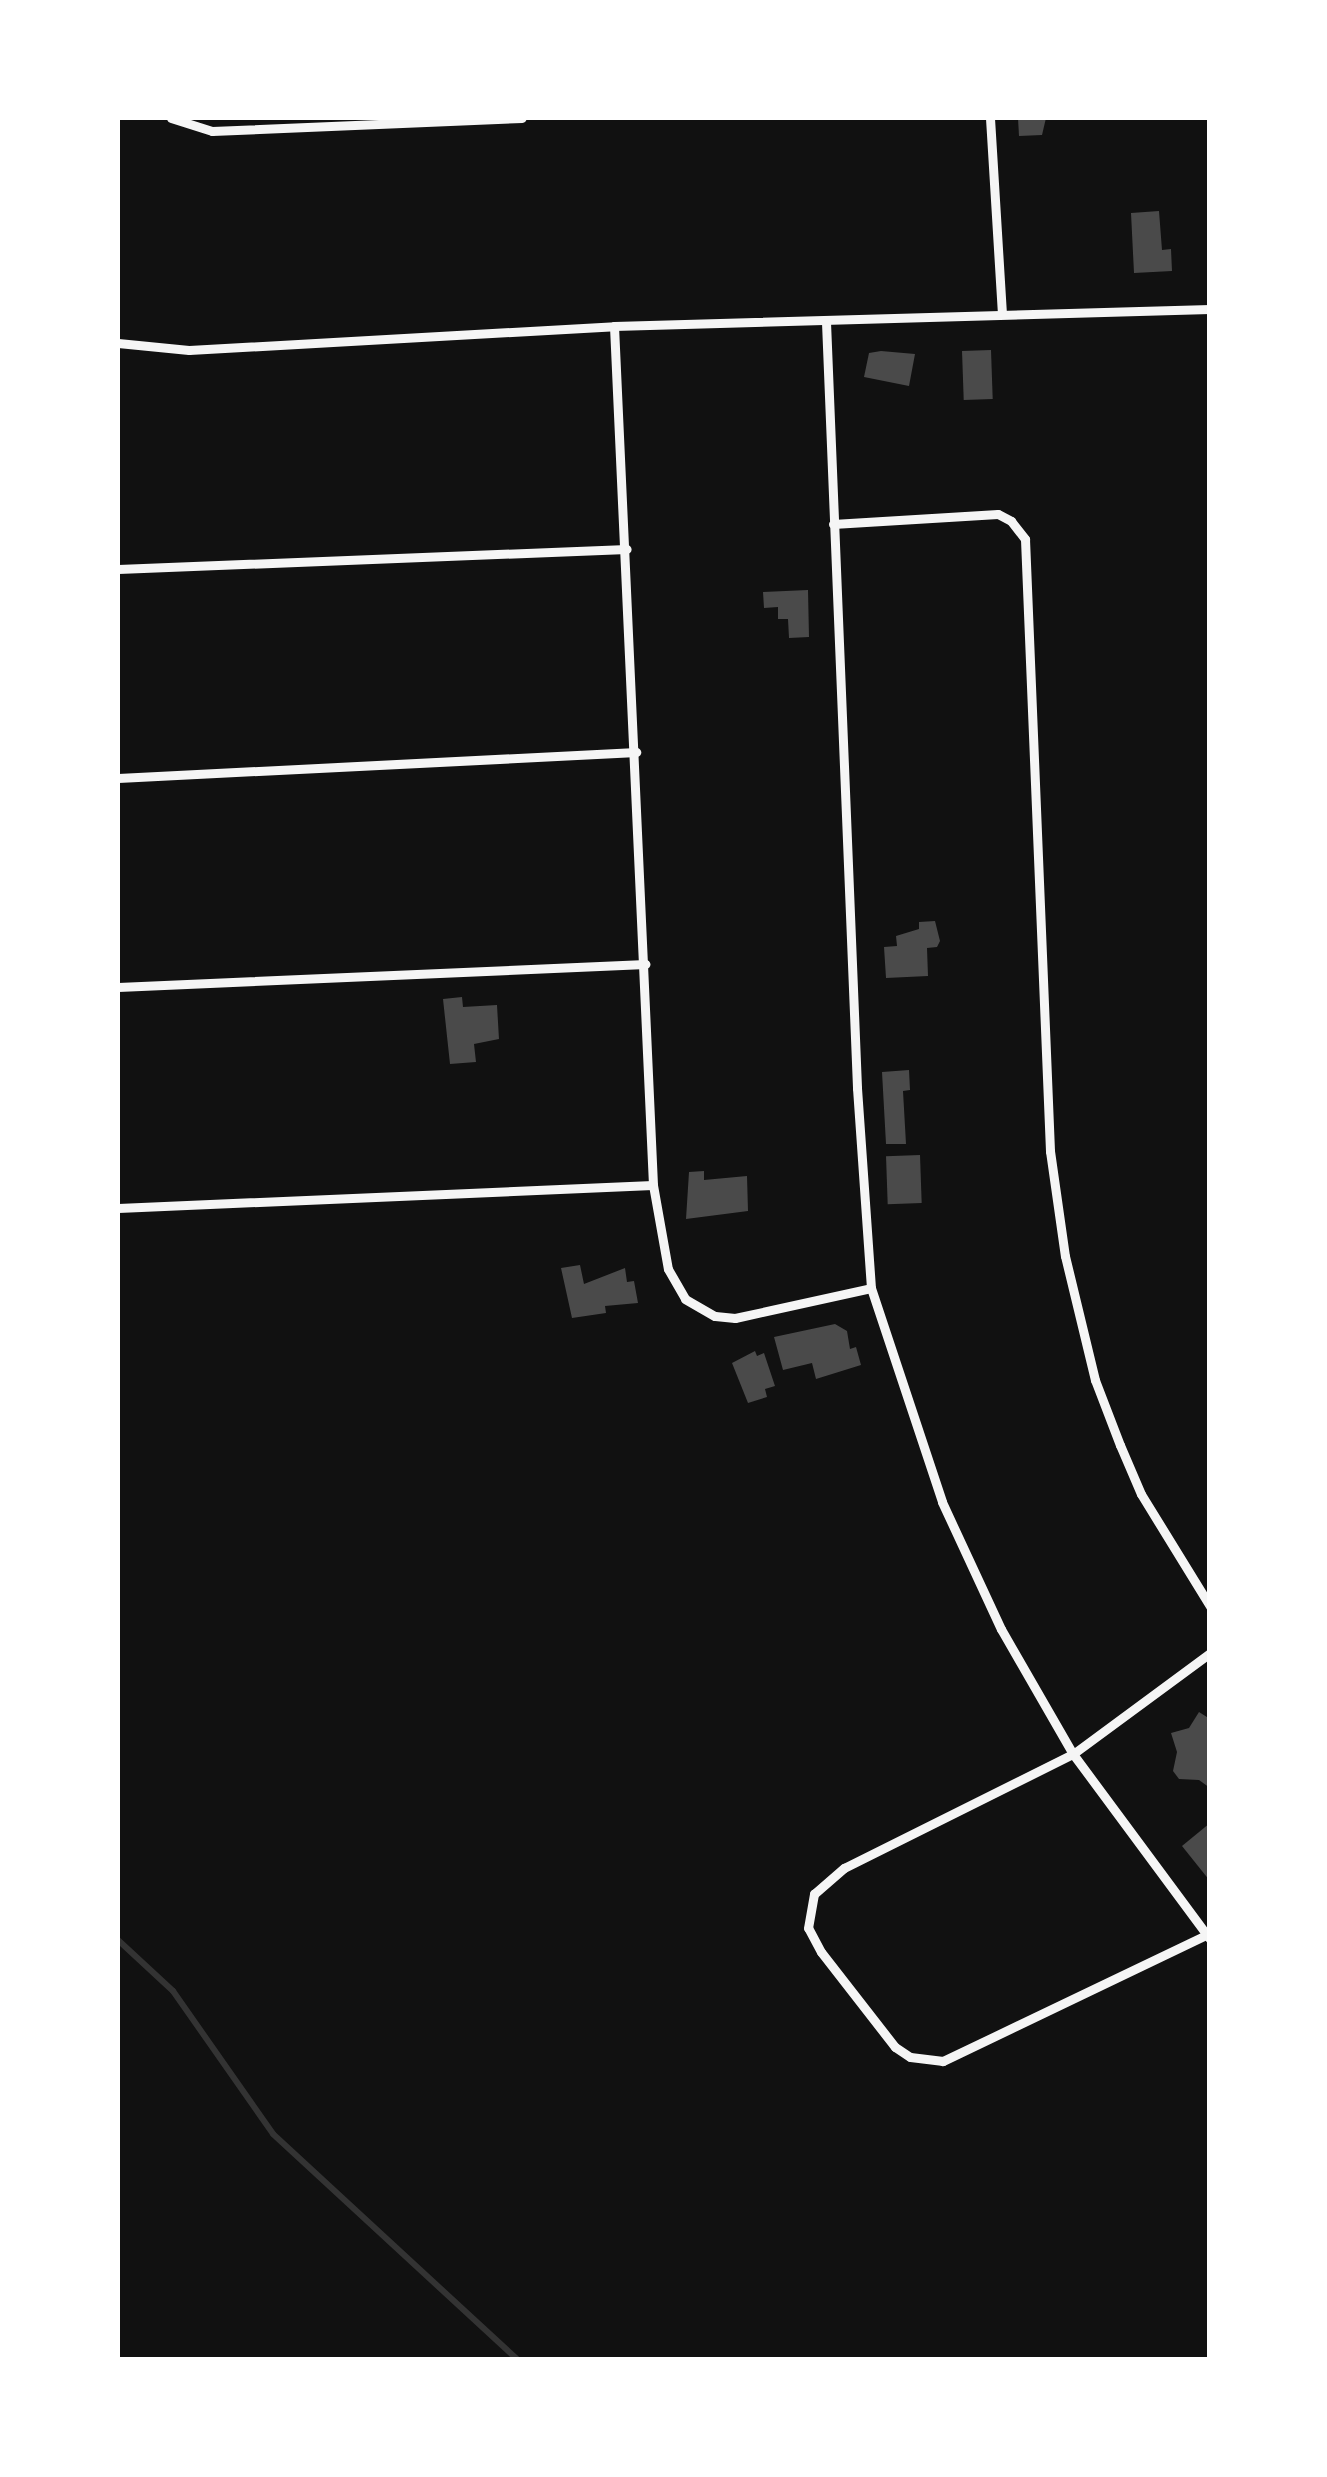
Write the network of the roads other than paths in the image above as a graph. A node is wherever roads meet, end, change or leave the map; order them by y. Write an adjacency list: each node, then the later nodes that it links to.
1 (172, 118): 2 (street)
2 (522, 118)
3 (990, 118): 5 (street)
4 (1210, 310): 5 (street)
5 (1002, 312): 6 (street)
6 (826, 322): 7 (street); 9 (street)
7 (614, 326): 8 (street); 10 (street)
8 (118, 343)
9 (833, 524): 18 (street); 19 (street)
10 (627, 549): 11 (street); 12 (street)
11 (118, 568)
12 (636, 752): 13 (street); 14 (street)
13 (118, 778)
14 (646, 964): 15 (street); 16 (street)
15 (118, 987)
16 (653, 1184): 17 (street); 18 (street)
17 (118, 1208)
18 (871, 1288): 21 (street)
19 (1210, 1606)
20 (1210, 1654): 21 (street)
21 (1073, 1754): 22 (street); 22 (street)
22 (1208, 1937)

